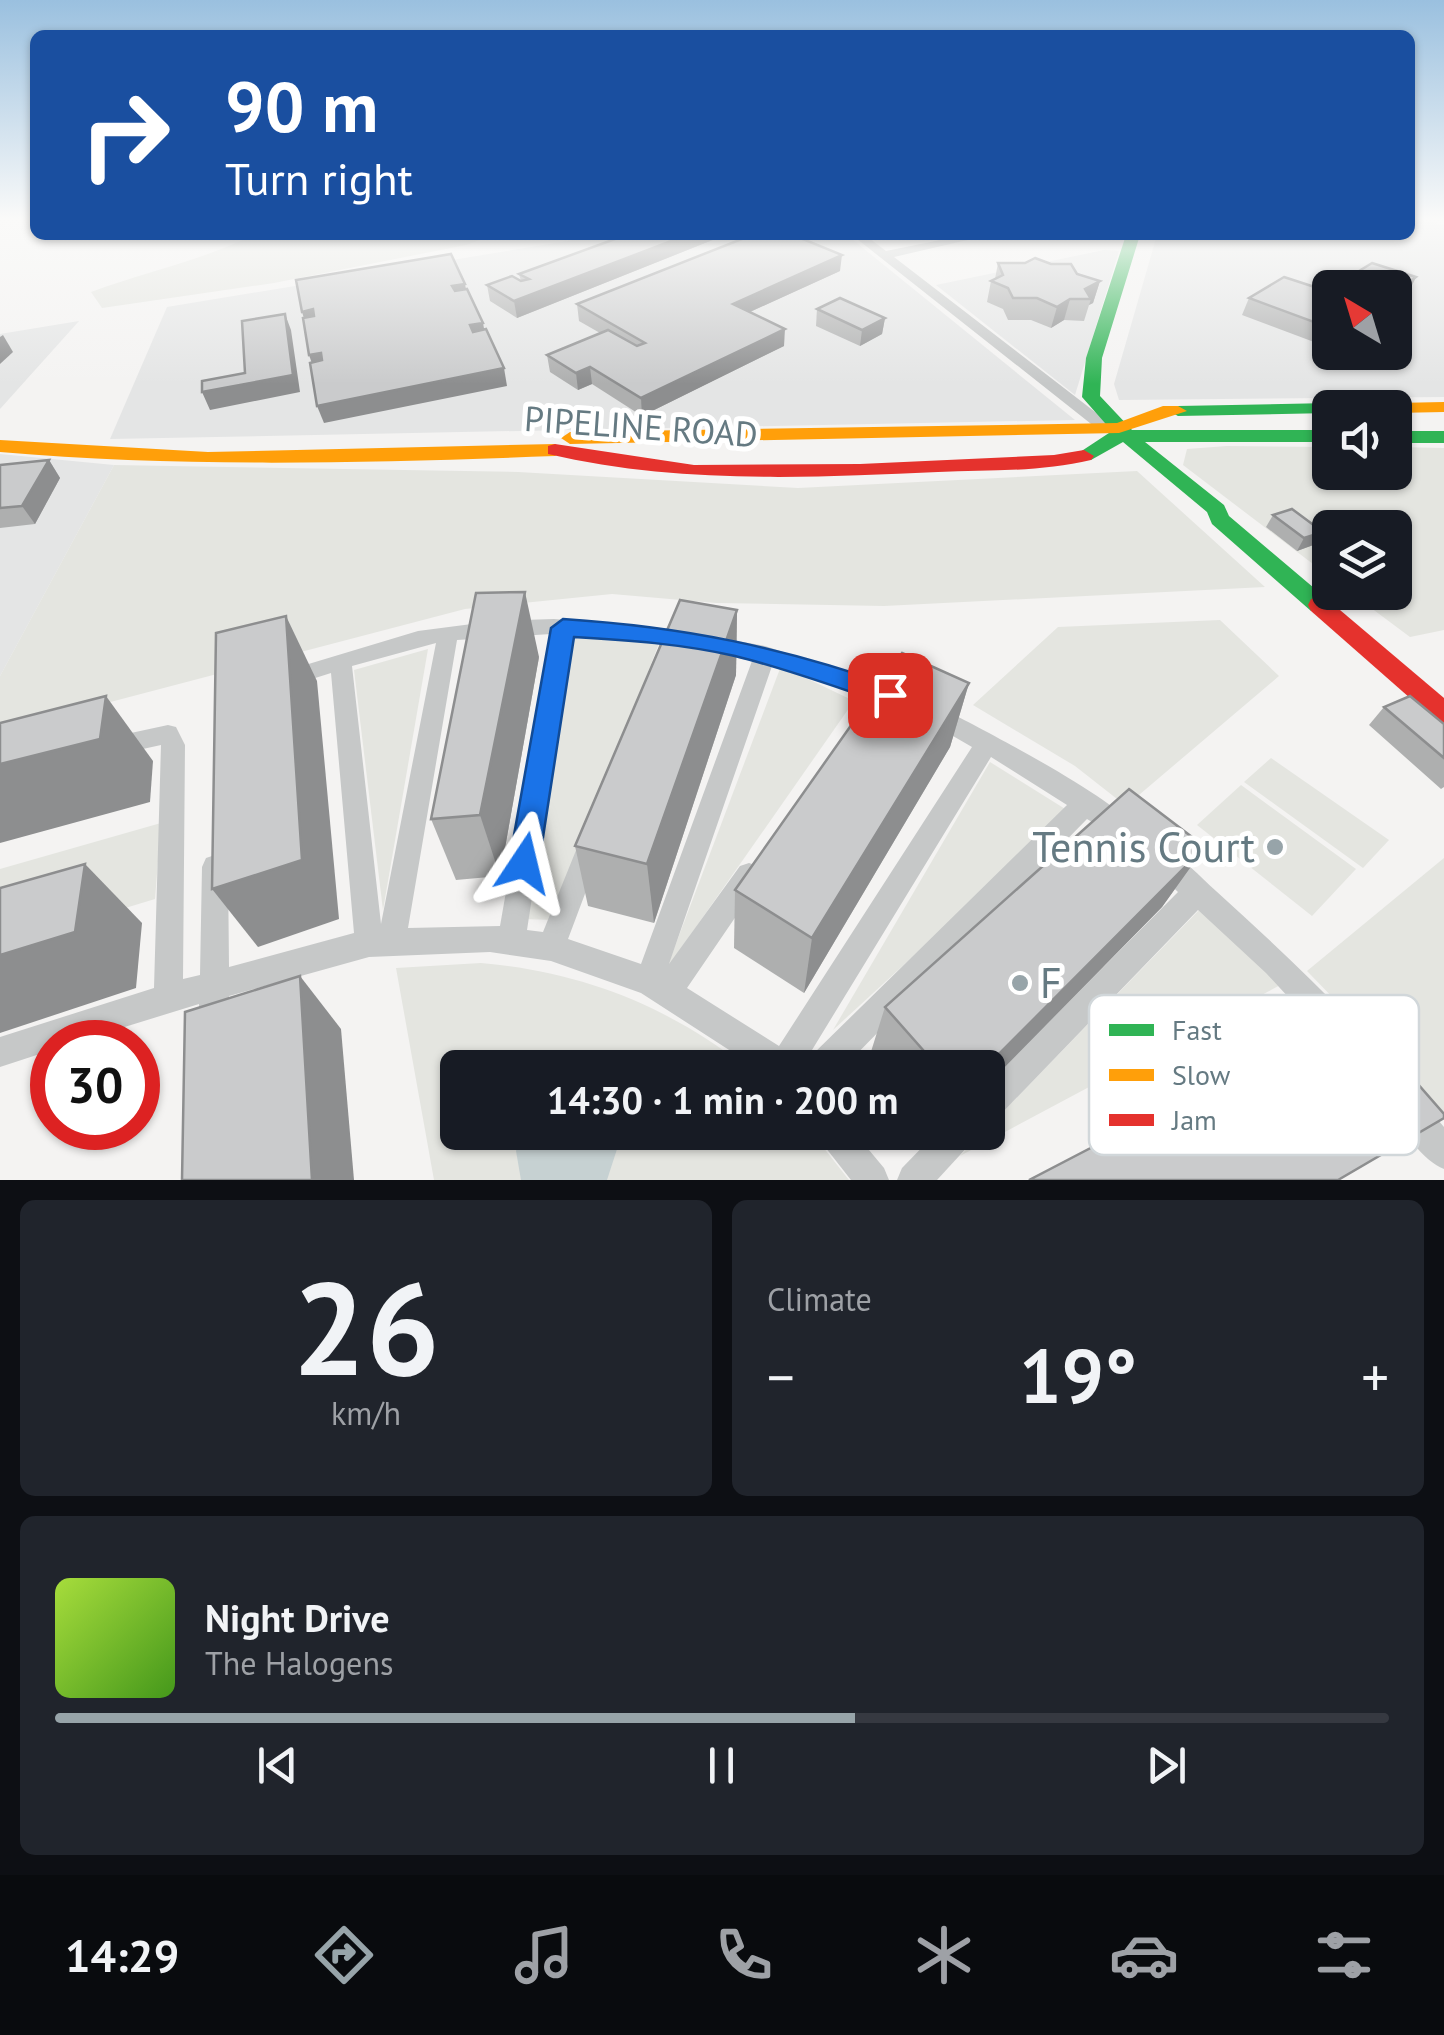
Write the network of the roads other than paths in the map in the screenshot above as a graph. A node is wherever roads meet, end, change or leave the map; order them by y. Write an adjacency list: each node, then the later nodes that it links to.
1 (907, 273): 6 (street)
2 (1121, 273): 6 (main road)
3 (1444, 407): 5 (main road)
4 (1312, 408): 6 (main road)
5 (1412, 408)
6 (1116, 432): 7 (main road, PIPELINE ROAD); 10 (main road, PIPELINE ROAD); 10 (main road, PIPELINE ROAD); 16 (main road)
7 (1312, 436)
8 (1412, 436): 9 (main road)
9 (1444, 437)
10 (10, 442)
11 (563, 628): 12 (street); 13 (street); 24 (street)
12 (448, 634): 14 (street); 25 (street)
13 (765, 654): 17 (street); 28 (street)
14 (342, 662): 15 (street); 25 (street)
15 (267, 685)
16 (1444, 714)
17 (988, 742): 19 (street); 34 (street)
18 (93, 751): 31 (street)
19 (1086, 804): 23 (street); 35 (street)
20 (601, 819): 26 (street)
21 (215, 847): 27 (street)
22 (767, 849): 28 (street)
23 (1198, 890): 29 (street); 30 (street)
24 (511, 941): 25 (street); 26 (street)
25 (380, 944): 27 (street)
26 (551, 947): 28 (street)
27 (214, 985): 31 (street); 37 (street)
28 (658, 986): 33 (street)
29 (1095, 995)
30 (1306, 995)
31 (168, 998): 36 (street)
32 (1089, 1002): 38 (street)
33 (758, 1050)
34 (791, 1050)
35 (839, 1050)
36 (0, 1052)
37 (214, 1063)
38 (1005, 1088)
39 (1419, 1122): 42 (street)
40 (848, 1150): 43 (street)
41 (943, 1150): 44 (street)
42 (1444, 1153)
43 (872, 1180)
44 (914, 1180)

